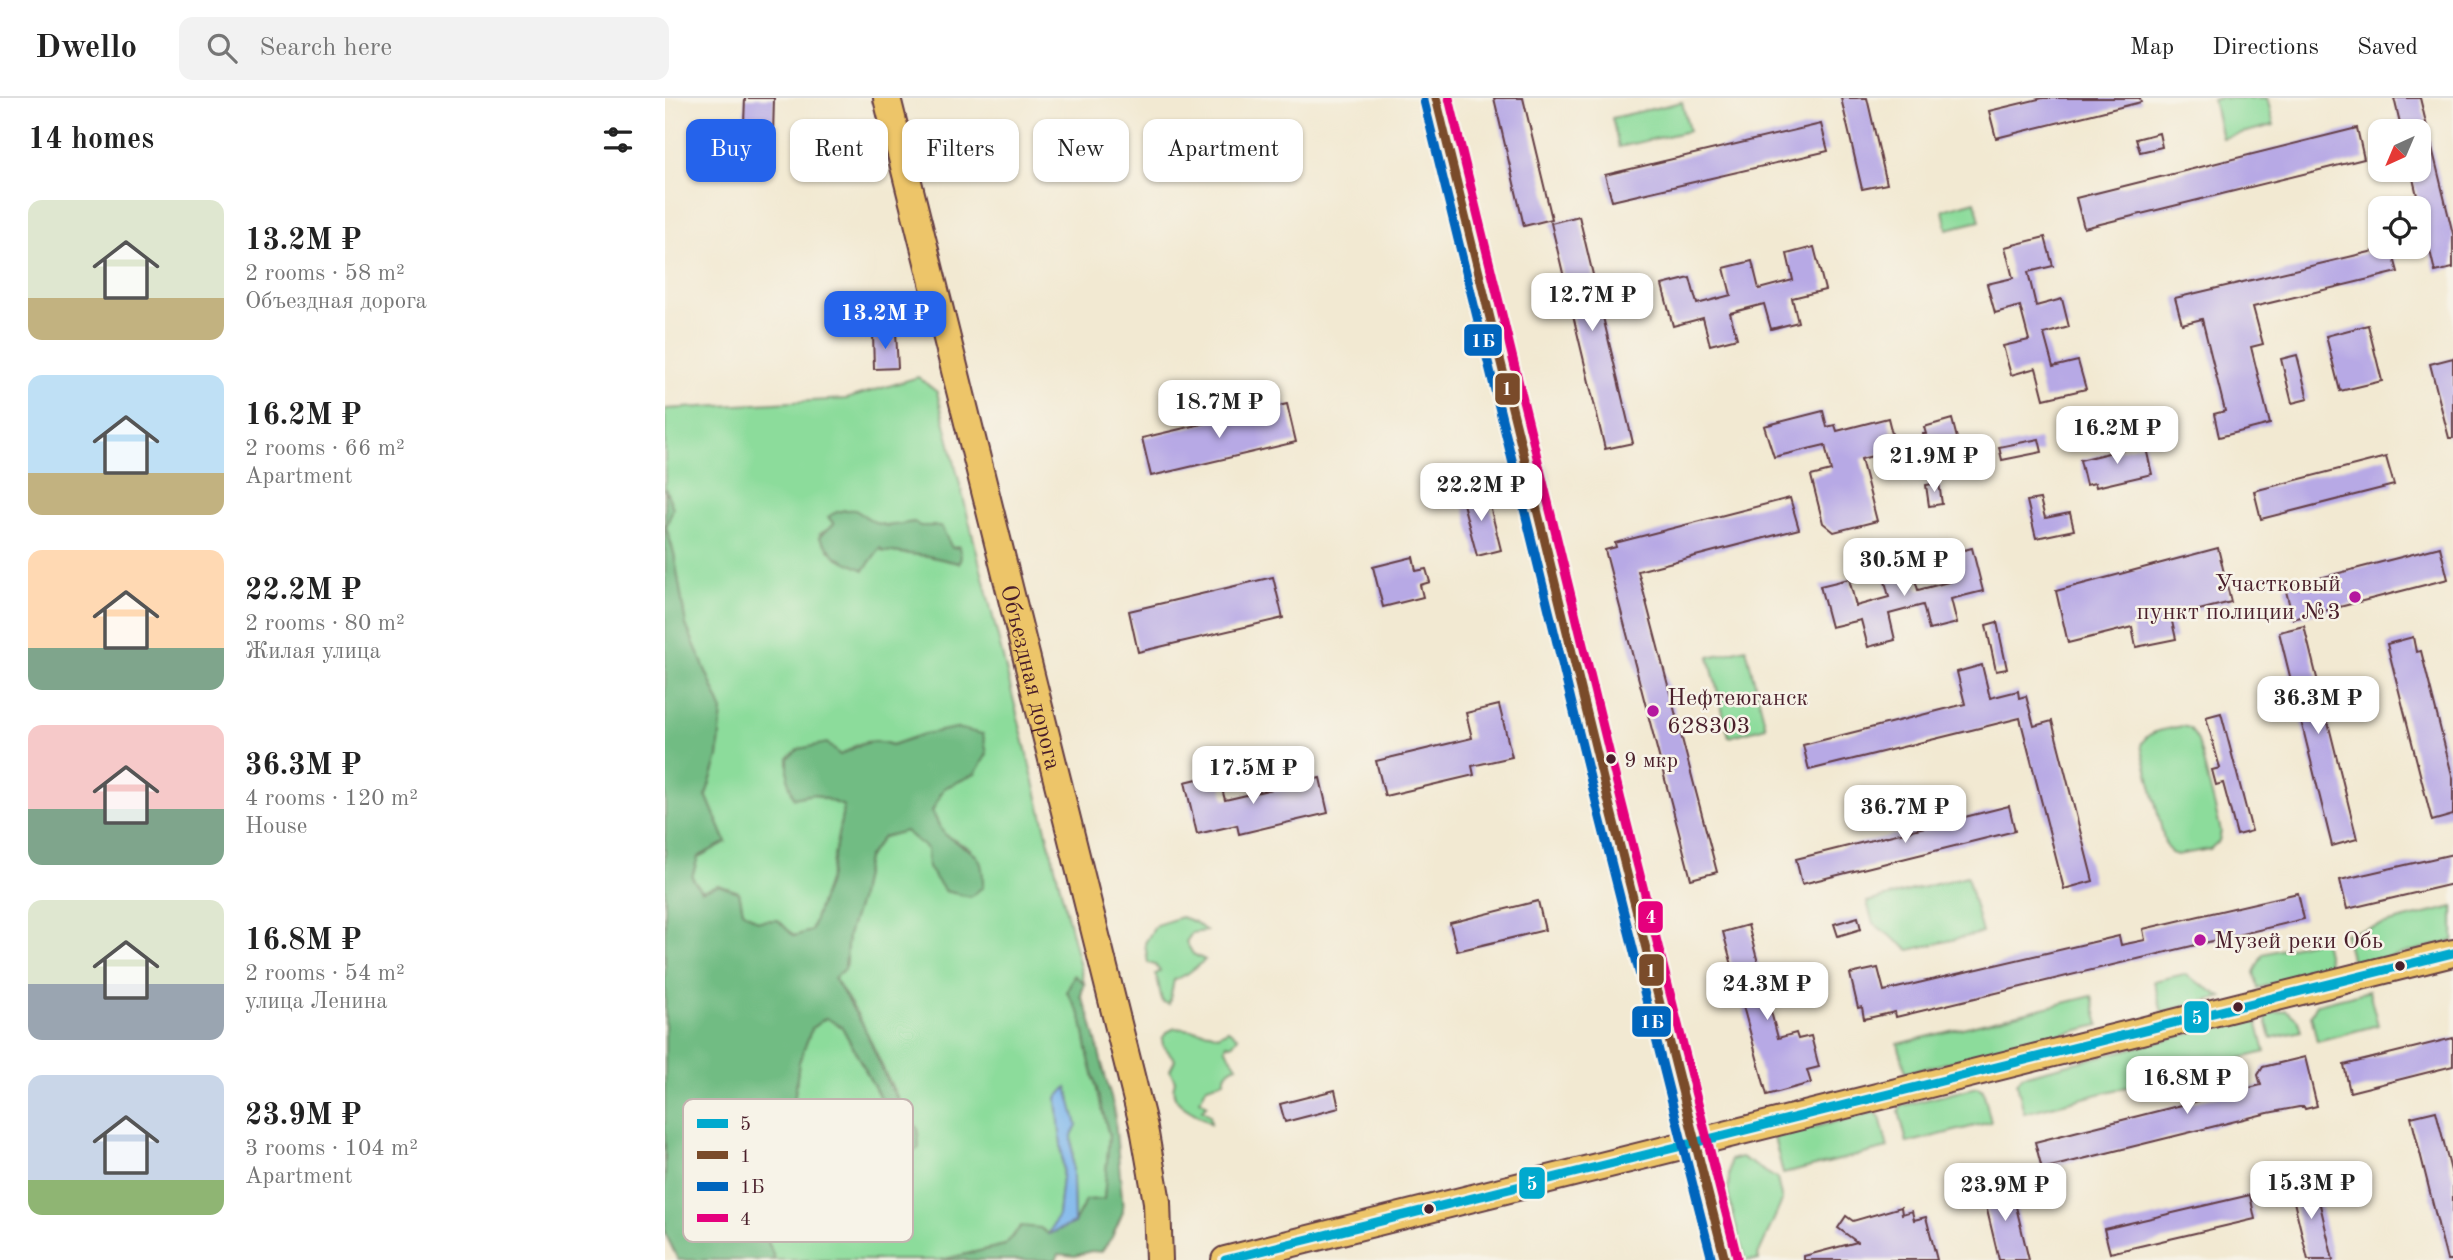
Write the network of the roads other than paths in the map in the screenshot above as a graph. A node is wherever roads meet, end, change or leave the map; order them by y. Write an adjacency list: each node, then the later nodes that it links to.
1 (887, 98): 5 (main road, Объездная дорога)
2 (1436, 98): 4 (main road)
3 (2453, 953): 4 (main road)
4 (1695, 1142): 6 (main road); 7 (main road)
5 (1159, 1260)
6 (1225, 1260)
7 (1725, 1260)

